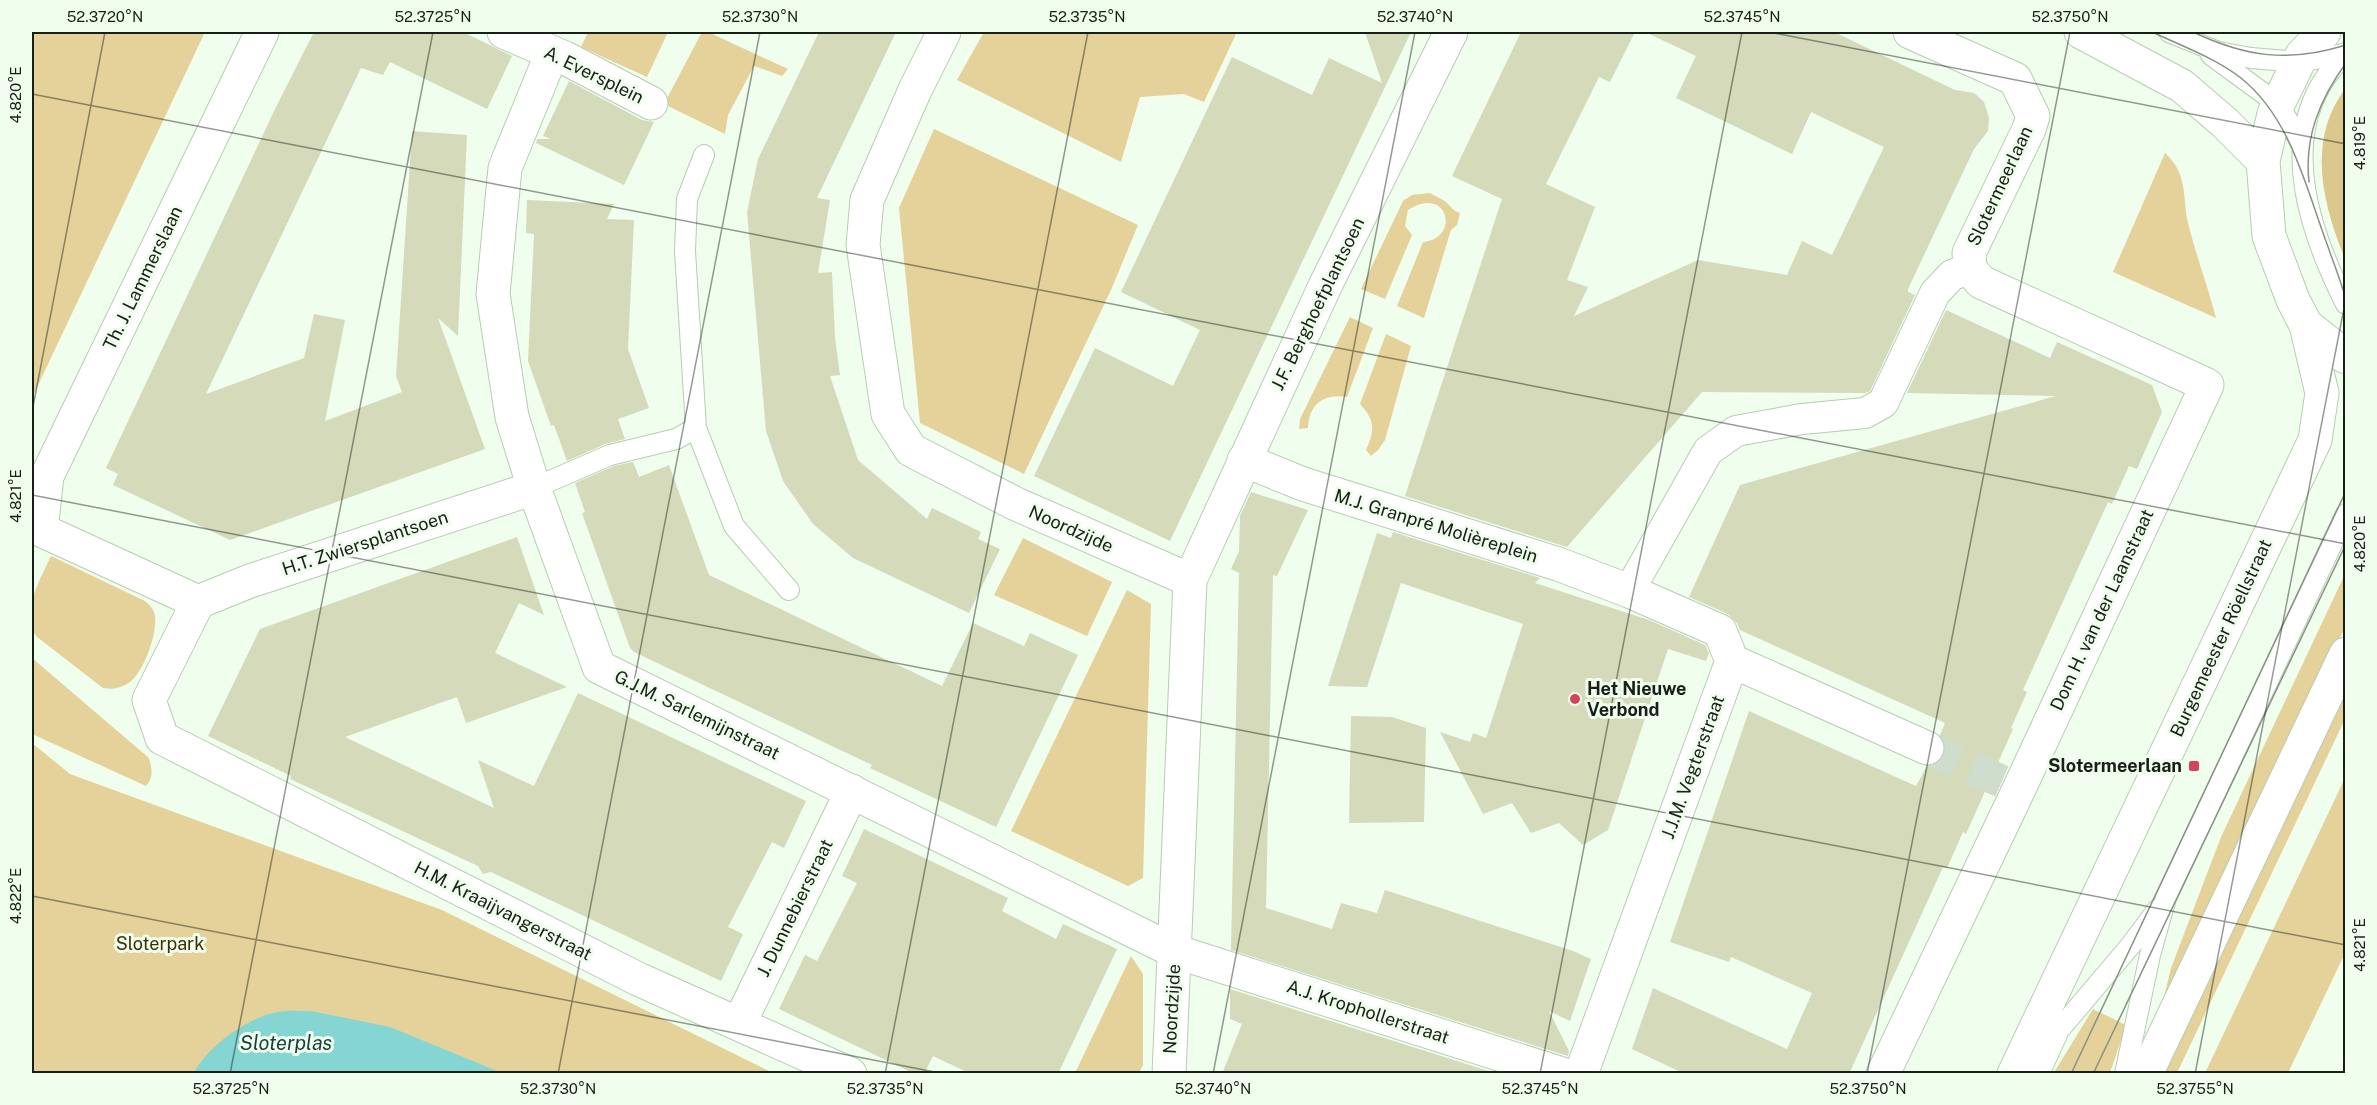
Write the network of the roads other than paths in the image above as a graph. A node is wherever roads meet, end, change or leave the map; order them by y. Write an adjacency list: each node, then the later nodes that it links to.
1 (262, 32): 28 (street, Th. J. Lammerslaan)
2 (504, 32): 10 (street, A. Eversplein)
3 (944, 32): 25 (street, Noordzijde)
4 (1451, 32): 22 (street, J.F. Berghoefplantsoen)
5 (1910, 32): 17 (street, Slotermeerlaan)
6 (2081, 32): 16 (street)
7 (2169, 32): 8 (lane)
8 (2192, 42): 11 (lane); 13 (lane)
9 (2338, 46): 11 (street); 14 (lane)
10 (552, 53): 12 (street, A. Eversplein); 23 (street, G.J.M. Sarlemijnstraat)
11 (2299, 62): 13 (street)
12 (651, 103)
13 (2278, 104): 14 (lane); 16 (street)
14 (2303, 146): 18 (lane)
15 (704, 155): 21 (lane)
16 (2263, 161): 19 (street)
17 (1970, 269): 27 (street); 40 (street, Dom H. van der Laanstraat)
18 (2346, 304)
19 (2306, 325): 20 (street); 41 (street, Burgemeester Röellstraat)
20 (2346, 357)
21 (696, 428): 23 (lane); 26 (lane)
22 (1244, 460): 25 (street, J.F. Berghoefplantsoen); 27 (street, M.J. Granpré Molièreplein)
23 (534, 488): 28 (street, H.T. Zwiersplantsoen); 32 (street, G.J.M. Sarlemijnstraat)
24 (2346, 514): 33 (lane)
25 (1190, 580): 34 (street, Noordzijde)
26 (789, 590)
27 (1629, 591): 30 (street, M.J. Granpré Molièreplein)
28 (198, 602): 35 (street, H.M. Kraaijvangerstraat)
29 (2346, 654): 44 (street)
30 (1731, 661): 31 (street); 39 (street, J.J.M. Vegterstraat)
31 (1927, 748)
32 (852, 791): 34 (street, G.J.M. Sarlemijnstraat); 35 (street, J. Dunnebierstraat)
33 (2166, 898): 42 (lane); 43 (lane)
34 (1174, 951): 37 (street, Noordzijde); 38 (street, A.J. Krophollerstraat)
35 (739, 1024): 36 (street, H.M. Kraaijvangerstraat)
36 (850, 1074)
37 (1169, 1074)
38 (1562, 1074)
39 (1581, 1074)
40 (1883, 1074)
41 (2014, 1074)
42 (2039, 1074)
43 (2125, 1074)
44 (2146, 1074)

